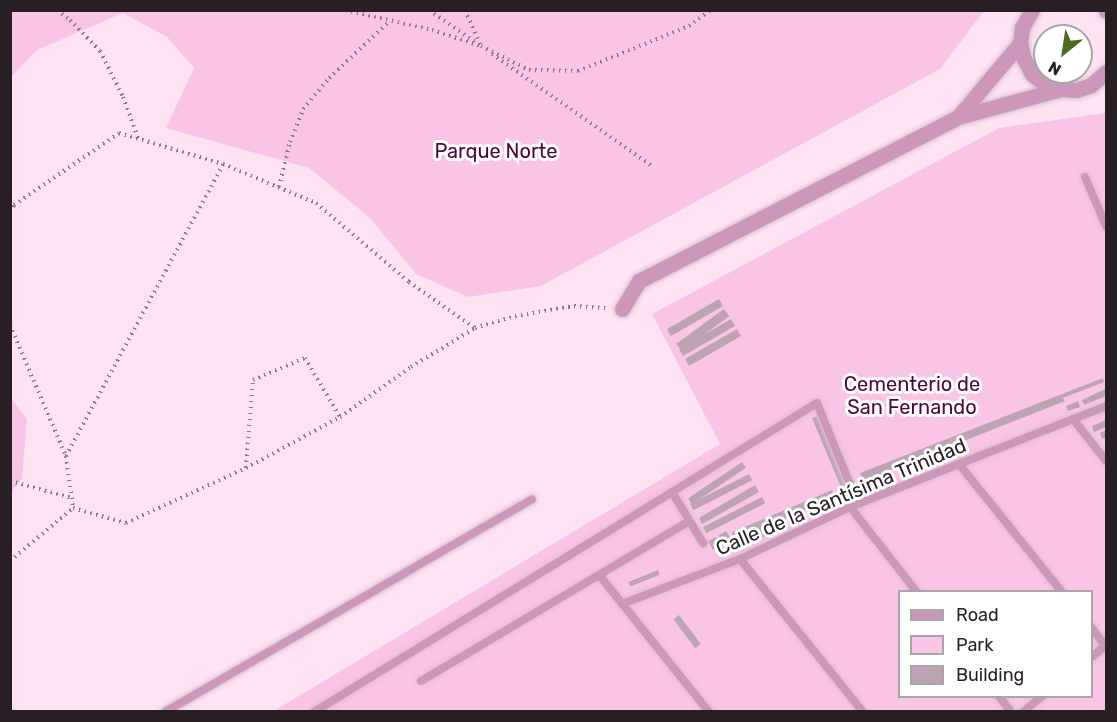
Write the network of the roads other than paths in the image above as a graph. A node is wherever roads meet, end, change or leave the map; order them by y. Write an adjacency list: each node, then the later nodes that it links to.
1 (1032, 10): 2 (street)
2 (1020, 43): 4 (street); 5 (street)
3 (1105, 75): 4 (street)
4 (1061, 89): 5 (street)
5 (958, 117): 8 (street)
6 (1085, 177): 7 (lane)
7 (1107, 226)
8 (622, 309)
9 (1107, 406): 10 (lane, Calle de la Santísima Trinidad)
10 (1073, 419): 11 (lane); 12 (lane, Calle de la Santísima Trinidad)
11 (1107, 461)
12 (959, 464): 15 (lane, Calle de la Santísima Trinidad); 21 (lane)
13 (672, 492): 15 (lane); 16 (lane); 30 (lane)
14 (531, 499): 29 (lane)
15 (854, 506): 18 (lane, Calle de la Santísima Trinidad); 20 (lane)
16 (689, 521): 17 (lane); 19 (lane)
17 (703, 543)
18 (740, 559): 22 (lane, Calle de la Santísima Trinidad); 32 (lane)
19 (600, 576): 22 (lane); 26 (lane)
20 (915, 590)
21 (1061, 590)
22 (622, 604): 31 (lane)
23 (1093, 629): 24 (lane)
24 (1106, 646): 25 (lane)
25 (1093, 656)
26 (422, 681)
27 (1001, 698): 33 (lane)
28 (1039, 698): 34 (lane)
29 (165, 711)
30 (314, 711)
31 (709, 711)
32 (863, 711)
33 (1011, 711)
34 (1023, 711)

